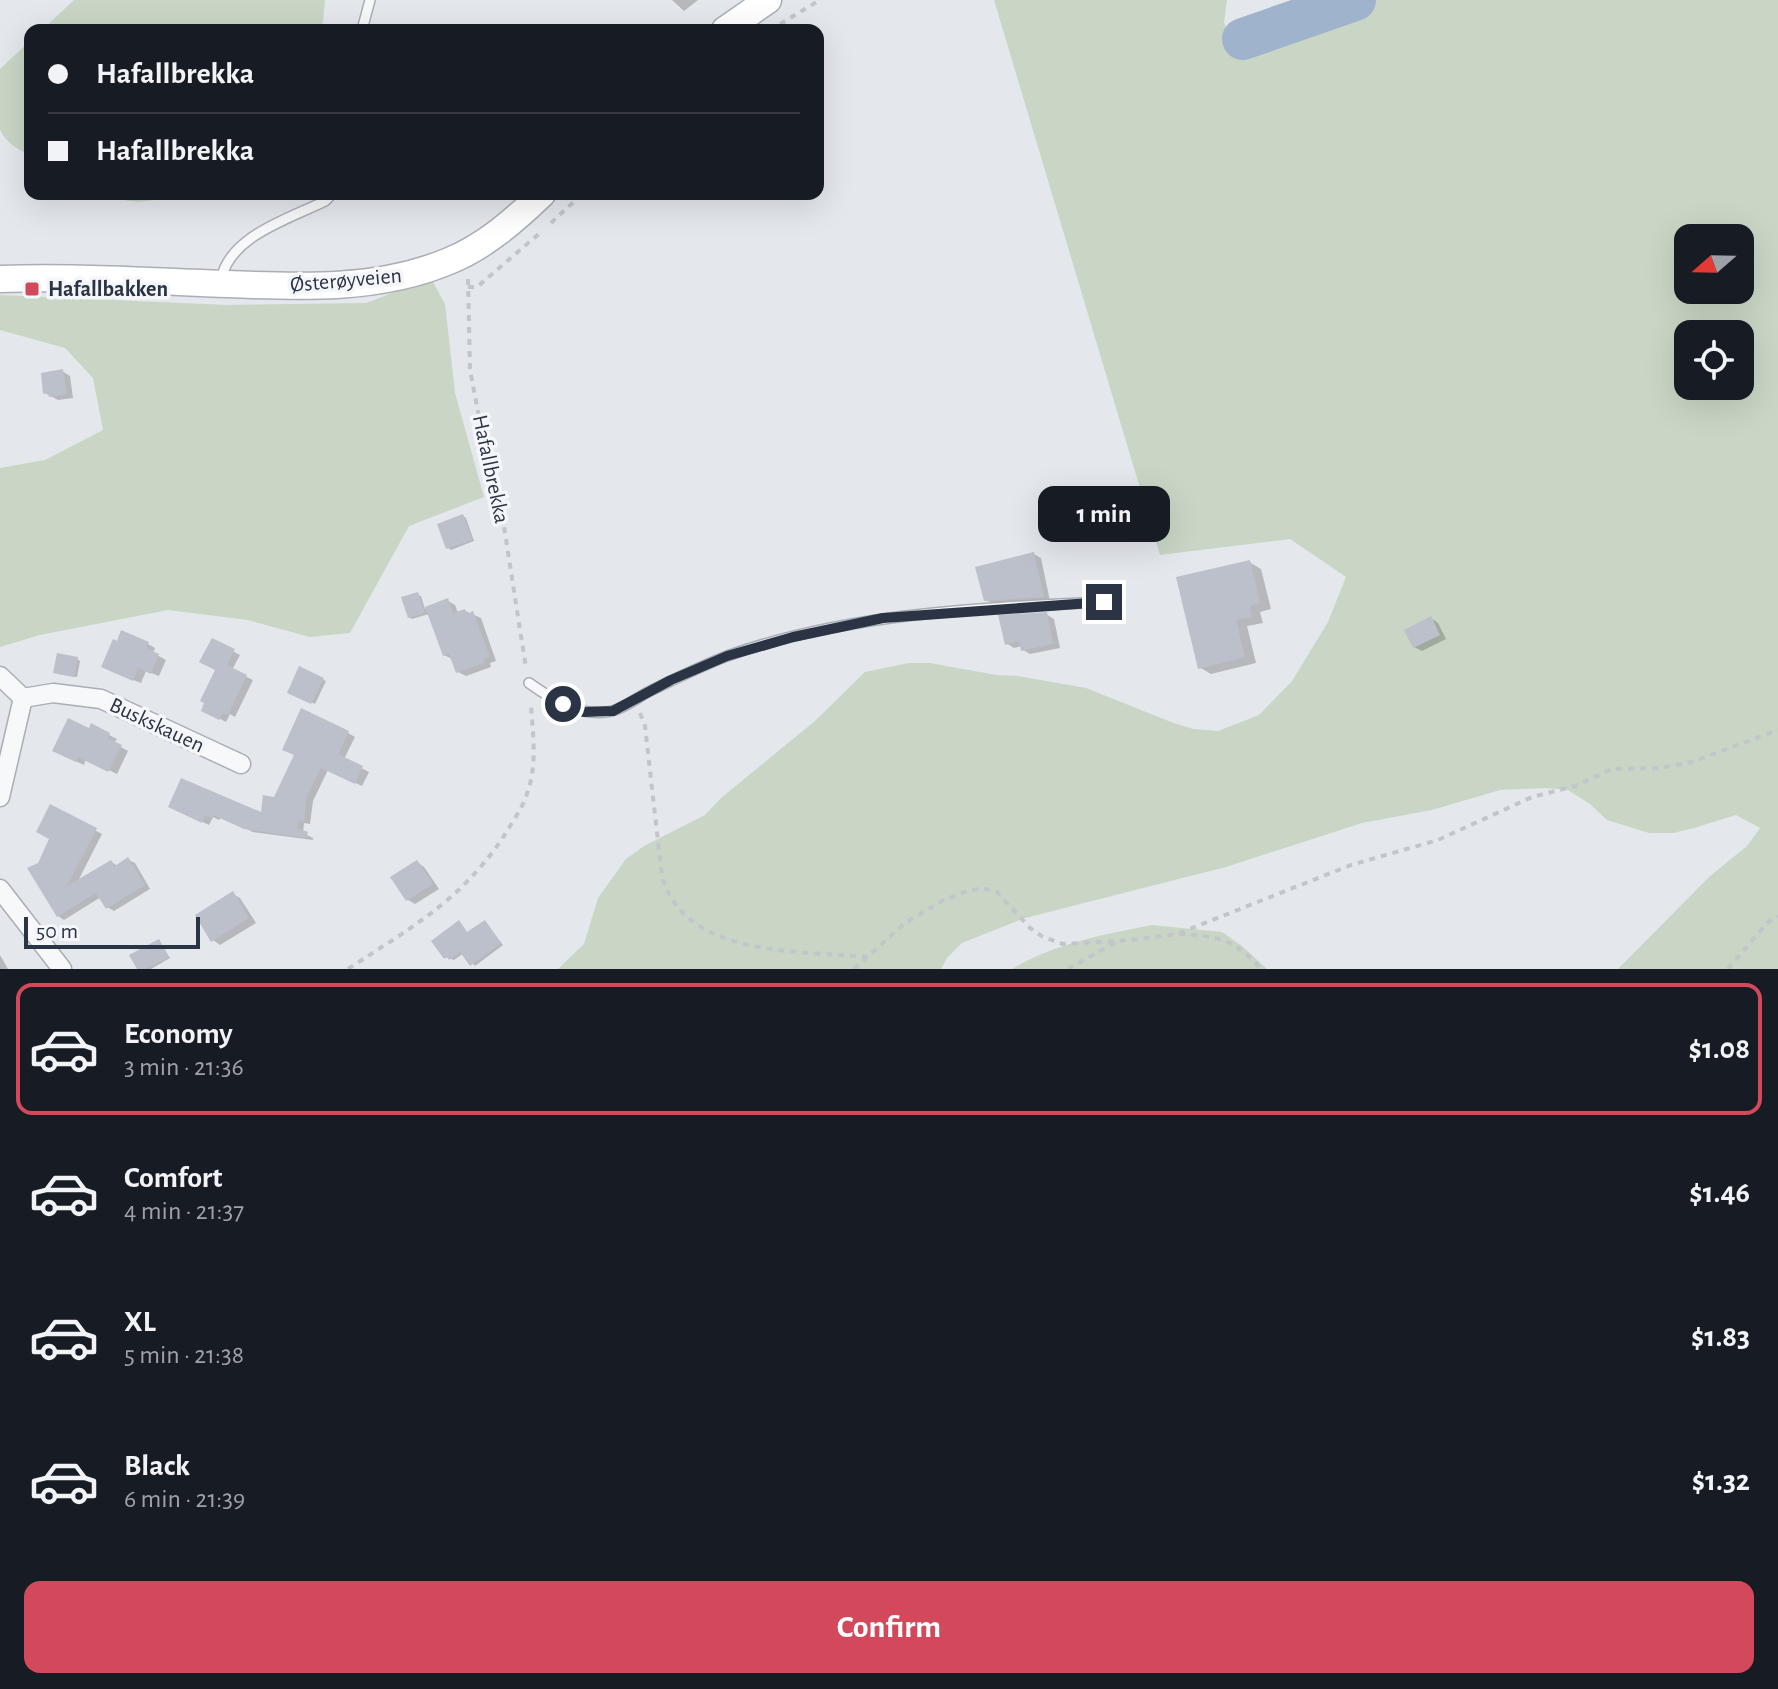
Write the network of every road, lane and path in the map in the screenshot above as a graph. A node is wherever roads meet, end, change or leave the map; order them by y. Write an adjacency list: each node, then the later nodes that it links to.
1 (370, 0): 4 (lane)
2 (768, 0): 5 (main road)
3 (820, 0): 6 (path)
4 (364, 24)
5 (734, 24)
6 (781, 24)
7 (326, 200): 11 (lane)
8 (536, 200): 9 (main road, Østerøyveien)
9 (463, 255): 11 (main road, Østerøyveien); 14 (path, Hafallbrekka)
10 (0, 279): 11 (main road, Østerøyveien)
11 (221, 284)
12 (1104, 602): 16 (lane)
13 (0, 676): 15 (street)
14 (529, 683): 16 (lane); 26 (path, Hafallbrekka)
15 (23, 698): 18 (street, Buskskauen); 19 (street)
16 (634, 699): 24 (path)
17 (1778, 730): 22 (path)
18 (241, 764)
19 (0, 797)
20 (0, 889): 25 (street)
21 (1778, 916): 30 (path)
22 (1177, 934): 23 (path); 29 (path)
23 (1120, 940): 24 (path); 28 (path)
24 (867, 957): 27 (path)
25 (62, 969)
26 (348, 969)
27 (854, 969)
28 (1068, 969)
29 (1261, 969)
30 (1728, 969)

